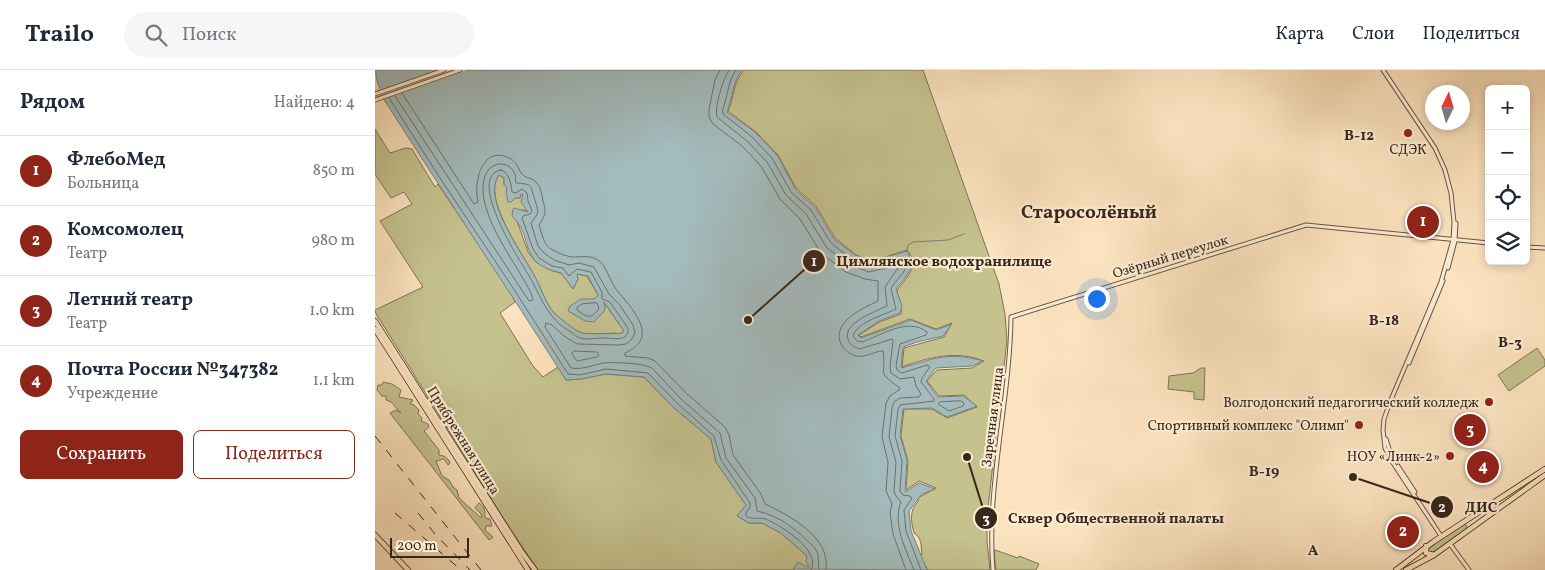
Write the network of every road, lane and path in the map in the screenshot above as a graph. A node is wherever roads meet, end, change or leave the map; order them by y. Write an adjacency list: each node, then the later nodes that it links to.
1 (444, 70): 4 (street)
2 (460, 70): 5 (street)
3 (1385, 70): 6 (street)
4 (375, 94)
5 (375, 100)
6 (1454, 240): 7 (street); 10 (street, Озёрный переулок); 18 (street)
7 (1485, 243)
8 (1530, 246): 9 (street)
9 (1545, 247)
10 (1011, 317): 25 (street, Заречная улица)
11 (375, 321): 24 (main road, Прибрежная улица)
12 (375, 329): 23 (main road, Прибрежная улица)
13 (1545, 469): 15 (main road)
14 (1545, 475): 16 (main road)
15 (1462, 522): 16 (main road); 18 (main road)
16 (1468, 531): 19 (main road)
17 (375, 535): 22 (main road)
18 (1442, 535): 20 (main road)
19 (1449, 544): 21 (main road); 28 (street)
20 (1426, 546): 21 (main road); 26 (main road)
21 (1434, 555): 27 (main road)
22 (408, 570)
23 (528, 570)
24 (535, 570)
25 (993, 570)
26 (1396, 570)
27 (1407, 570)
28 (1467, 570)

